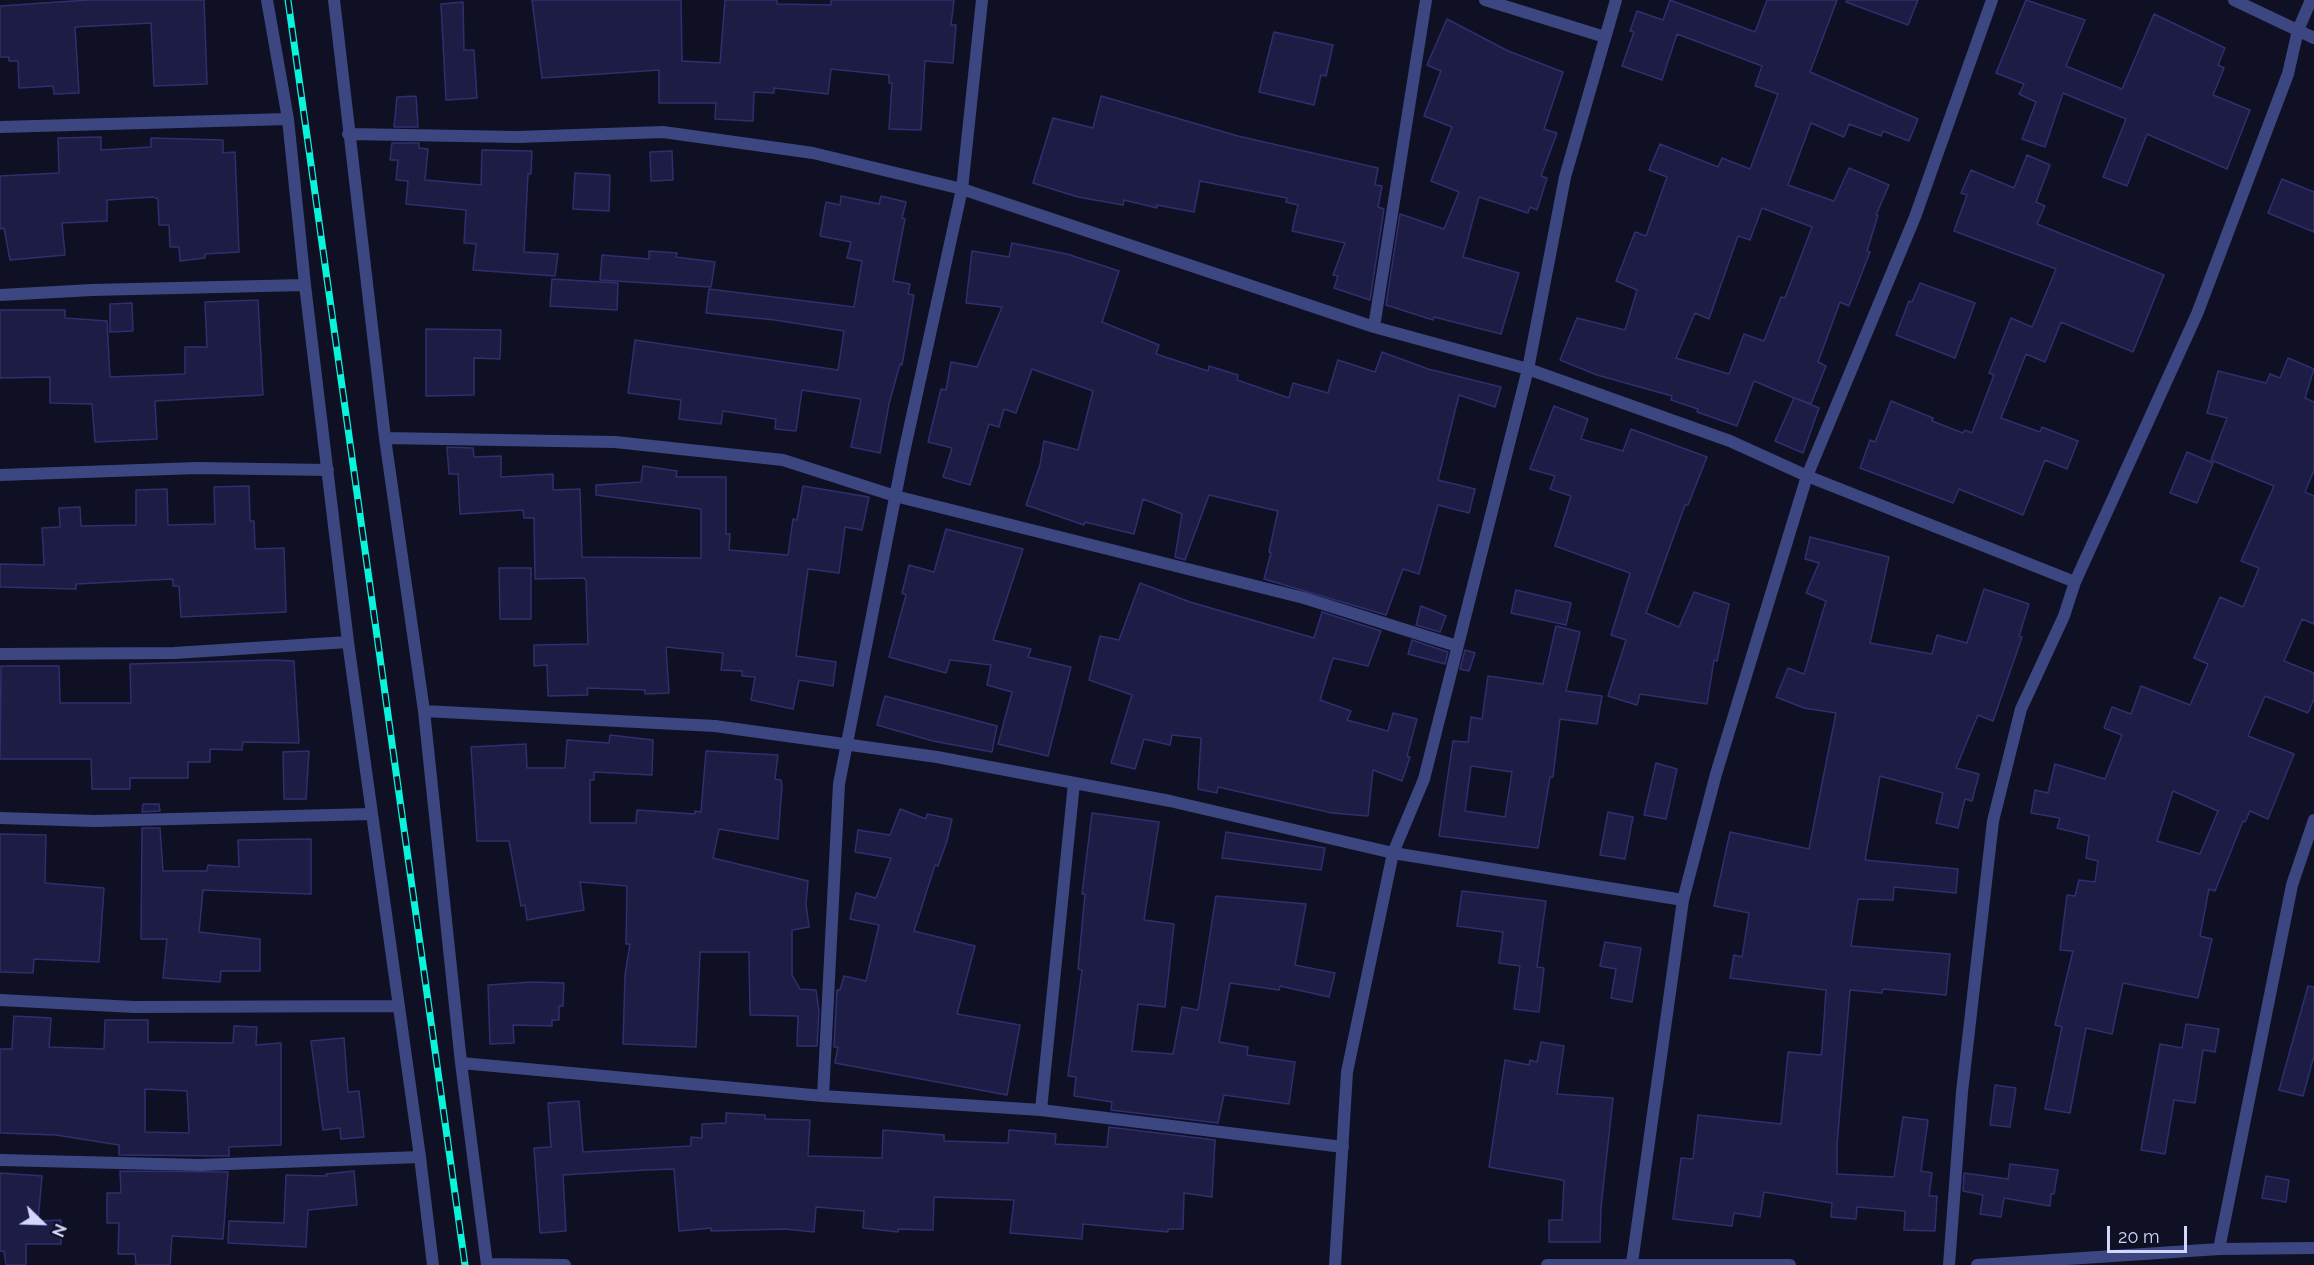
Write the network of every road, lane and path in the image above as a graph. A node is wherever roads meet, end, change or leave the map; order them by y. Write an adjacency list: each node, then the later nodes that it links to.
1 (267, 0): 13 (street)
2 (334, 0): 15 (street)
3 (982, 0): 16 (street)
4 (1426, 0): 19 (street)
5 (1485, 0): 11 (street)
6 (1616, 0): 11 (street)
7 (1992, 0): 24 (street)
8 (2234, 0): 10 (street)
9 (2311, 0): 10 (street)
10 (2298, 30): 12 (street); 26 (street)
11 (1605, 37): 20 (street)
12 (2314, 38)
13 (288, 119): 14 (street); 17 (street)
14 (0, 128)
15 (348, 134): 16 (street); 21 (street)
16 (962, 189): 19 (street); 25 (street)
17 (305, 285): 18 (street); 22 (street)
18 (0, 295)
19 (1374, 327): 20 (street)
20 (1527, 369): 24 (street); 28 (street)
21 (385, 438): 25 (street); 30 (street)
22 (328, 470): 23 (street); 27 (street)
23 (0, 475)
24 (1807, 476): 26 (street); 37 (street)
25 (896, 496): 28 (street); 31 (street)
26 (2075, 582): 55 (street)
27 (348, 642): 29 (street); 33 (street)
28 (1457, 646): 36 (street)
29 (0, 654)
30 (424, 711): 31 (street); 40 (street)
31 (845, 744): 32 (street); 41 (street)
32 (1074, 783): 36 (street); 42 (street)
33 (372, 814): 34 (street); 39 (street)
34 (0, 819)
35 (2314, 820): 47 (street)
36 (1393, 852): 37 (street); 43 (street)
37 (1683, 900): 48 (street)
38 (0, 1000): 39 (street)
39 (398, 1006): 44 (street)
40 (461, 1063): 41 (street); 49 (street)
41 (823, 1096): 42 (street)
42 (1041, 1110): 43 (street)
43 (1343, 1147): 52 (street)
44 (420, 1157): 45 (street); 50 (street)
45 (0, 1160)
46 (2314, 1248): 47 (street)
47 (2219, 1249): 56 (street)
48 (1632, 1263): 53 (street); 54 (street)
49 (487, 1264): 51 (street)
50 (432, 1265)
51 (565, 1265)
52 (1335, 1265)
53 (1547, 1265)
54 (1790, 1265)
55 (1950, 1265)
56 (1977, 1265)

